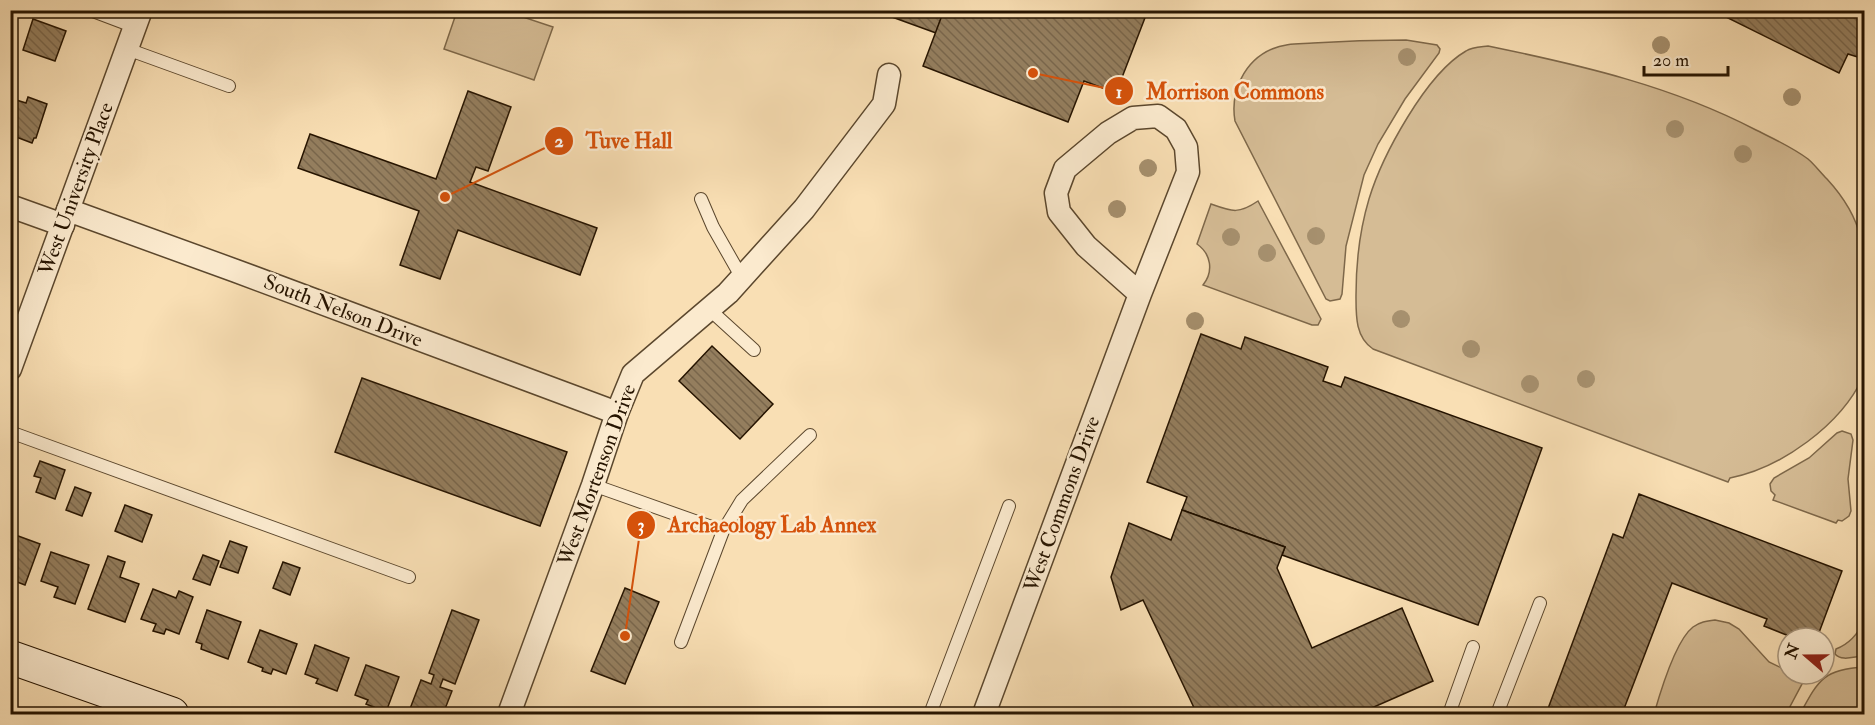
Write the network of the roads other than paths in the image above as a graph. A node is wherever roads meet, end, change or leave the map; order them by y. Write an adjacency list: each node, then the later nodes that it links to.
1 (90, 10): 2 (lane)
2 (138, 19): 3 (street, West University Place)
3 (127, 49): 5 (lane); 8 (street, West University Place)
4 (889, 75): 9 (street, West Mortenson Drive)
5 (229, 86)
6 (701, 199): 9 (lane)
7 (10, 206): 8 (street, South Nelson Drive)
8 (65, 218): 13 (street, West University Place); 14 (street, South Nelson Drive)
9 (742, 278): 11 (street, West Mortenson Drive)
10 (1140, 294): 10 (street, West Commons Drive); 28 (street, West Commons Drive)
11 (709, 309): 12 (lane); 14 (street, West Mortenson Drive)
12 (754, 350)
13 (10, 369)
14 (616, 413): 17 (street, West Mortenson Drive)
15 (10, 432): 20 (lane)
16 (810, 435): 19 (lane)
17 (593, 485): 19 (lane); 26 (street, West Mortenson Drive)
18 (1008, 506): 27 (lane)
19 (723, 531): 22 (lane)
20 (409, 577)
21 (1540, 603): 30 (lane)
22 (681, 642)
23 (1473, 648): 29 (lane)
24 (10, 657): 25 (street)
25 (172, 714)
26 (509, 714)
27 (930, 714)
28 (984, 714)
29 (1449, 714)
30 (1497, 714)

